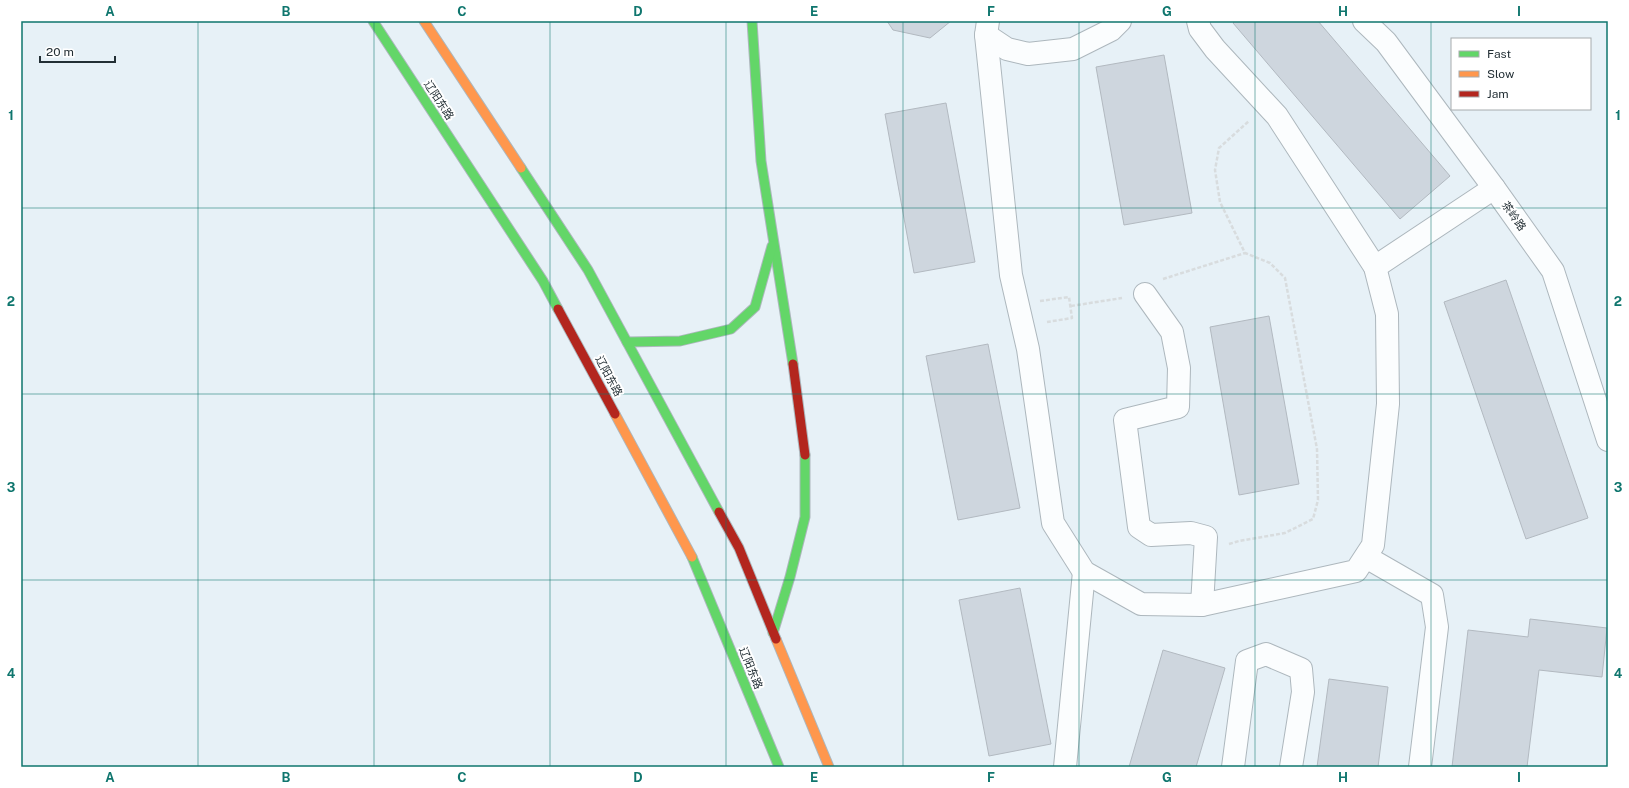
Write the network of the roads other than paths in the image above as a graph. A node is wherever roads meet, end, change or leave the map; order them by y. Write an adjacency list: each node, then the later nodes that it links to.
1 (373, 21): 18 (main road, 辽阳东路)
2 (424, 21): 12 (main road)
3 (752, 21): 9 (main road)
4 (1120, 21): 7 (street)
5 (1198, 21): 10 (street)
6 (1364, 21): 8 (street, 茶岭路)
7 (987, 28): 15 (street)
8 (1494, 188): 10 (street); 13 (street, 茶岭路)
9 (774, 240): 12 (main road); 17 (main road)
10 (1375, 267): 14 (street)
11 (1145, 294): 16 (street)
12 (627, 342): 17 (main road)
13 (1608, 440)
14 (1366, 556): 16 (street); 23 (street)
15 (1084, 572): 16 (street); 20 (street)
16 (1202, 605)
17 (773, 633): 19 (main road)
18 (779, 767)
19 (829, 767)
20 (1065, 767)
21 (1233, 767): 22 (street)
22 (1291, 767)
23 (1420, 767)

